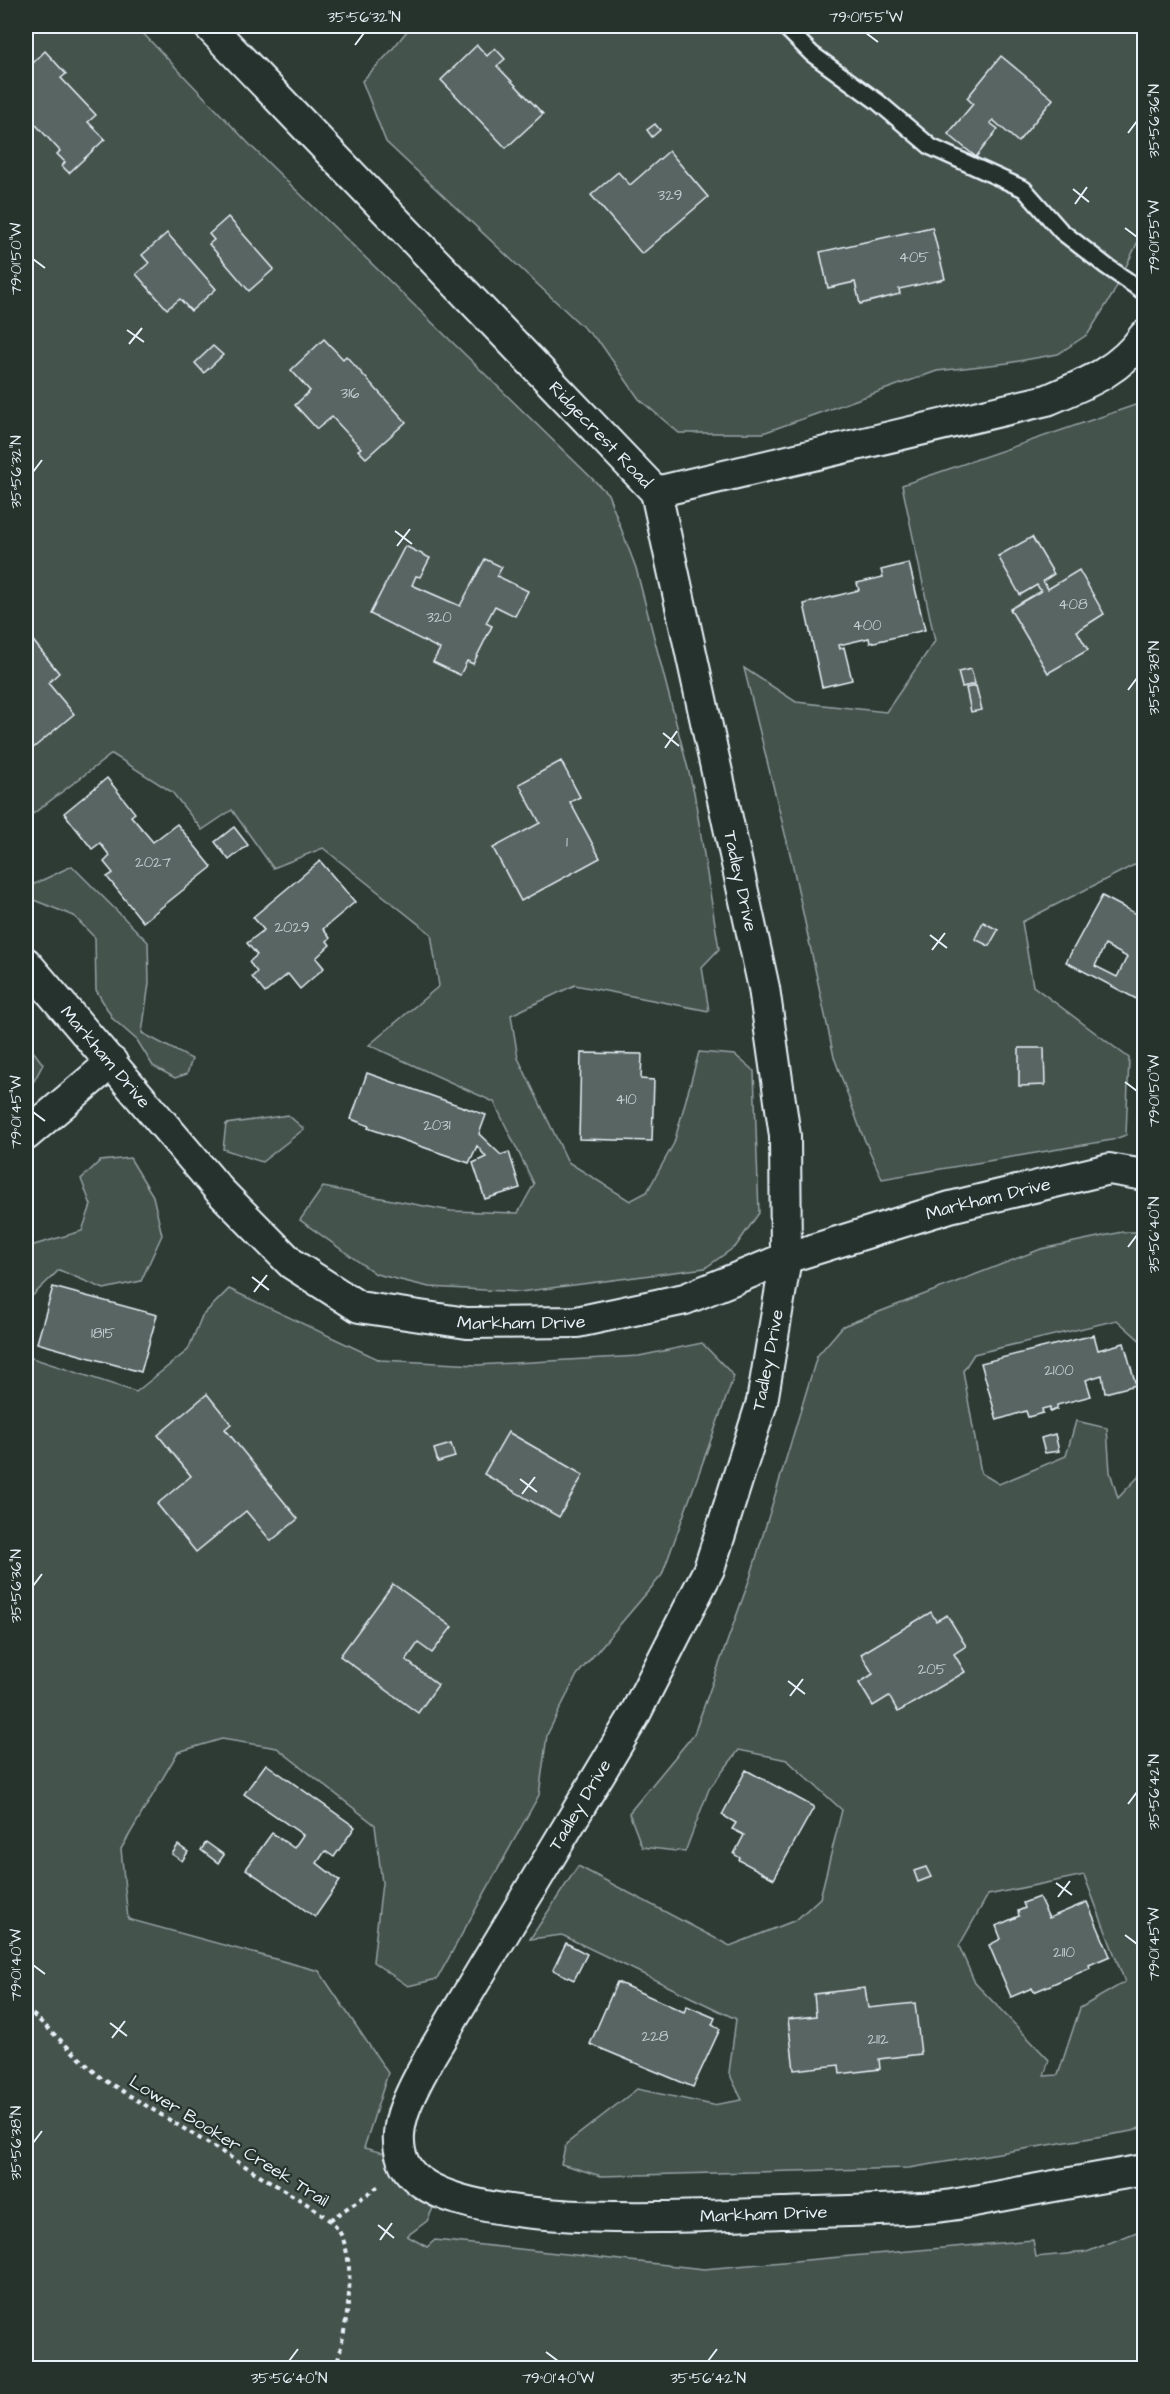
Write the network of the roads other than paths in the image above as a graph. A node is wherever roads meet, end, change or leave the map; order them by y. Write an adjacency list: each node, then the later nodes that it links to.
1 (209, 26): 5 (street, Ridgecrest Road)
2 (784, 26): 3 (lane)
3 (1144, 292)
4 (1144, 336): 5 (street, Ridgecrest Road)
5 (656, 492): 10 (street, Tadley Drive)
6 (26, 963): 7 (street, Markham Drive)
7 (112, 1062): 8 (street); 10 (street, Markham Drive)
8 (26, 1135)
9 (1144, 1175): 10 (street, Markham Drive)
10 (786, 1258): 11 (street, Tadley Drive)
11 (403, 2160): 12 (street, Markham Drive)
12 (1144, 2170)

